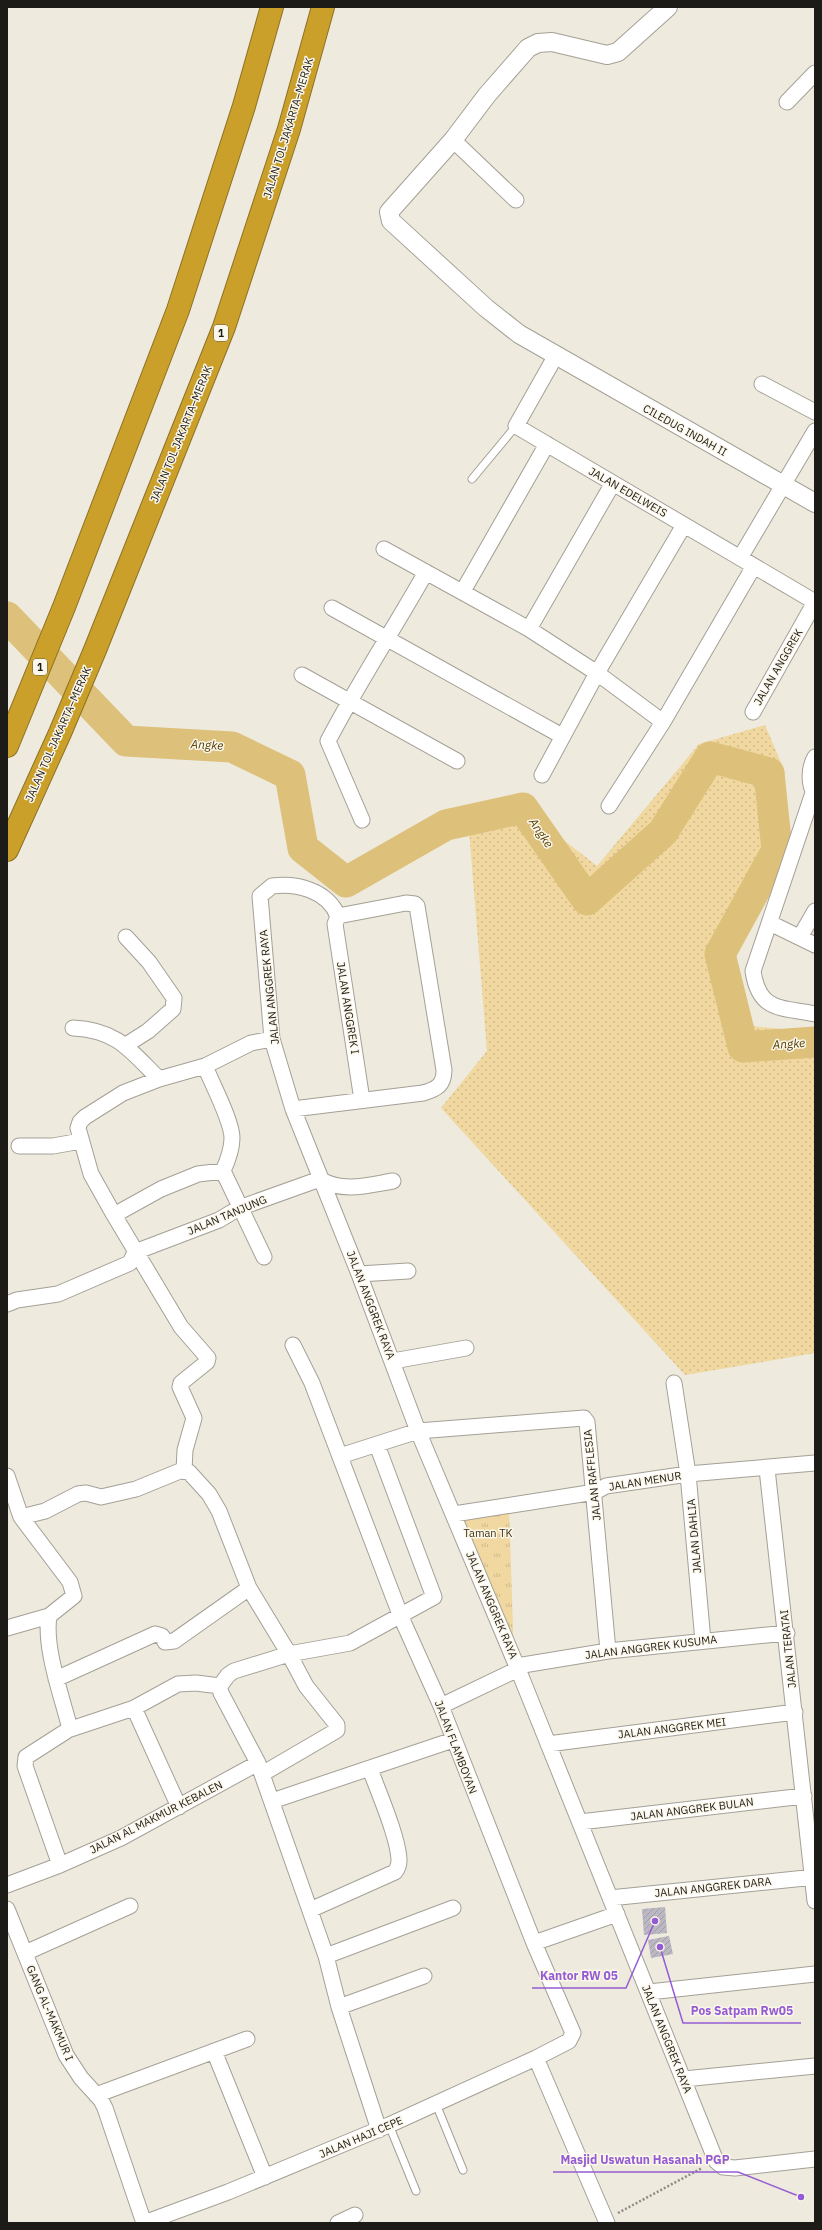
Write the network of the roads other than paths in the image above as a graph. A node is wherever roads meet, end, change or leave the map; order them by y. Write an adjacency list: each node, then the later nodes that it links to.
1 (272, 7): 34 (highway, 1)
2 (323, 7): 41 (highway, JALAN TOL JAKARTA–MERAK / 1)
3 (668, 7): 6 (street)
4 (815, 73): 5 (street)
5 (786, 102)
6 (453, 140): 7 (street); 8 (street, CILEDUG INDAH II)
7 (516, 200)
8 (554, 357): 11 (street); 16 (street, CILEDUG INDAH II)
9 (762, 384): 10 (street)
10 (815, 412)
11 (516, 426): 13 (street, JALAN EDELWEIS); 14 (lane)
12 (815, 431): 16 (street)
13 (547, 444): 15 (street, JALAN EDELWEIS); 23 (street)
14 (472, 479)
15 (613, 483): 18 (street, JALAN EDELWEIS); 26 (street)
16 (783, 485): 17 (street, CILEDUG INDAH II); 20 (street)
17 (815, 503)
18 (684, 525): 20 (street, JALAN EDELWEIS); 28 (street)
19 (384, 549): 22 (street)
20 (740, 558): 21 (street, JALAN EDELWEIS)
21 (754, 566): 24 (street, JALAN EDELWEIS); 32 (street)
22 (426, 572): 23 (street); 27 (street)
23 (462, 591): 26 (street)
24 (815, 602): 31 (street, JALAN ANGGREK)
25 (332, 608): 27 (street)
26 (529, 629): 28 (street)
27 (389, 638): 30 (street); 33 (street)
28 (597, 673): 32 (street); 33 (street)
29 (302, 675): 30 (street)
30 (349, 700): 36 (street); 40 (street)
31 (752, 712)
32 (663, 722): 39 (street)
33 (562, 736): 37 (street)
34 (11, 737)
35 (815, 757): 38 (street)
36 (457, 761)
37 (542, 775)
38 (814, 793): 44 (street)
39 (609, 806)
40 (362, 820)
41 (7, 850)
42 (815, 911): 46 (street)
43 (338, 916): 50 (street, JALAN ANGGREK RAYA); 54 (street, JALAN ANGGREK I); 54 (street)
44 (770, 923): 46 (street); 48 (street)
45 (126, 937): 51 (street)
46 (800, 937): 47 (street)
47 (815, 946)
48 (815, 1014)
49 (73, 1028): 51 (street)
50 (272, 1039): 52 (street); 55 (street, JALAN ANGGREK RAYA)
51 (126, 1045): 53 (street)
52 (205, 1066): 53 (street); 58 (street)
53 (159, 1079): 56 (street)
54 (362, 1100): 55 (street)
55 (293, 1109): 59 (street, JALAN ANGGREK RAYA)
56 (81, 1141): 57 (street); 62 (street)
57 (19, 1146)
58 (223, 1170): 61 (street); 62 (street)
59 (320, 1179): 60 (street); 61 (street, JALAN TANJUNG); 66 (street, JALAN ANGGREK RAYA)
60 (393, 1181)
61 (239, 1208): 63 (street, JALAN TANJUNG); 64 (street)
62 (114, 1215): 63 (street)
63 (135, 1252): 67 (street); 77 (street)
64 (264, 1257)
65 (408, 1271): 66 (street)
66 (359, 1274): 70 (street, JALAN ANGGREK RAYA)
67 (7, 1304)
68 (293, 1345): 74 (street, JALAN FLAMBOYAN)
69 (466, 1348): 70 (street)
70 (393, 1361): 72 (street, JALAN ANGGREK RAYA)
71 (674, 1383): 78 (street, JALAN DAHLIA)
72 (418, 1431): 73 (street); 80 (street, JALAN RAFFLESIA); 82 (street, JALAN ANGGREK RAYA)
73 (377, 1445): 74 (street); 86 (street)
74 (340, 1456): 86 (street, JALAN FLAMBOYAN)
75 (815, 1463): 76 (street)
76 (767, 1469): 78 (street, JALAN MENUR); 88 (street, JALAN TERATAI)
77 (184, 1471): 83 (street); 84 (street)
78 (688, 1474): 80 (street, JALAN MENUR); 89 (street, JALAN DAHLIA)
79 (7, 1476): 81 (street)
80 (595, 1492): 82 (street, JALAN MENUR); 90 (street, JALAN RAFFLESIA)
81 (9, 1496): 83 (street)
82 (454, 1514): 92 (street, JALAN ANGGREK RAYA)
83 (21, 1517): 85 (street)
84 (249, 1588): 91 (street); 93 (street)
85 (49, 1616): 87 (street); 93 (street)
86 (401, 1617): 91 (street); 95 (street, JALAN FLAMBOYAN)
87 (7, 1628)
88 (786, 1633): 89 (street, JALAN ANGGREK KUSUMA); 97 (street, JALAN TERATAI)
89 (704, 1641): 90 (street, JALAN ANGGREK KUSUMA)
90 (608, 1651): 92 (street, JALAN ANGGREK KUSUMA)
91 (289, 1654): 94 (street); 101 (street, JALAN AL MAKMUR KEBALEN)
92 (518, 1668): 95 (street, JALAN ANGGREK KUSUMA); 100 (street, JALAN ANGGREK RAYA)
93 (56, 1679): 98 (street)
94 (220, 1686): 96 (street); 101 (street)
95 (441, 1706): 99 (street, JALAN FLAMBOYAN)
96 (134, 1708): 98 (street); 105 (street)
97 (795, 1712): 100 (street, JALAN ANGGREK MEI); 103 (street, JALAN TERATAI)
98 (68, 1730): 107 (street)
99 (453, 1740): 102 (street); 117 (street, JALAN FLAMBOYAN)
100 (548, 1744): 106 (street, JALAN ANGGREK RAYA)
101 (260, 1769): 104 (street); 105 (street, JALAN AL MAKMUR KEBALEN)
102 (370, 1769): 104 (street); 115 (street)
103 (804, 1796): 106 (street, JALAN ANGGREK BULAN); 108 (street, JALAN TERATAI)
104 (272, 1801): 115 (street)
105 (179, 1807): 107 (street, JALAN AL MAKMUR KEBALEN)
106 (580, 1822): 110 (street, JALAN ANGGREK RAYA)
107 (60, 1865): 109 (street, JALAN AL MAKMUR KEBALEN)
108 (814, 1877): 110 (street, JALAN ANGGREK DARA); 111 (street, JALAN TERATAI)
109 (7, 1885)
110 (610, 1898): 116 (street, JALAN ANGGREK RAYA)
111 (815, 1901)
112 (130, 1906): 118 (street)
113 (453, 1908): 119 (street)
114 (7, 1909): 118 (street, GANG AL-MAKMUR I)
115 (310, 1910): 119 (street)
116 (617, 1914): 117 (street); 122 (street, JALAN ANGGREK RAYA)
117 (534, 1943): 124 (street, JALAN FLAMBOYAN)
118 (25, 1953): 130 (street, GANG AL-MAKMUR I)
119 (326, 1956): 123 (street)
120 (815, 1974): 122 (street)
121 (424, 1976): 123 (street)
122 (649, 1992): 129 (street, JALAN ANGGREK RAYA)
123 (339, 2007): 132 (street)
124 (572, 2038): 127 (street, JALAN HAJI CEPE)
125 (247, 2039): 126 (street)
126 (214, 2051): 130 (street); 135 (street)
127 (536, 2058): 131 (street, JALAN HAJI CEPE); 138 (street)
128 (815, 2066): 129 (street)
129 (684, 2079): 133 (street, JALAN ANGGREK RAYA)
130 (96, 2095): 139 (street, GANG AL-MAKMUR I)
131 (436, 2104): 132 (street, JALAN HAJI CEPE); 134 (lane)
132 (384, 2127): 135 (street, JALAN HAJI CEPE); 136 (lane)
133 (815, 2159)
134 (463, 2170)
135 (265, 2177): 139 (street, JALAN HAJI CEPE)
136 (416, 2191)
137 (355, 2214): 140 (street)
138 (604, 2222)
139 (144, 2223)
140 (338, 2223)

